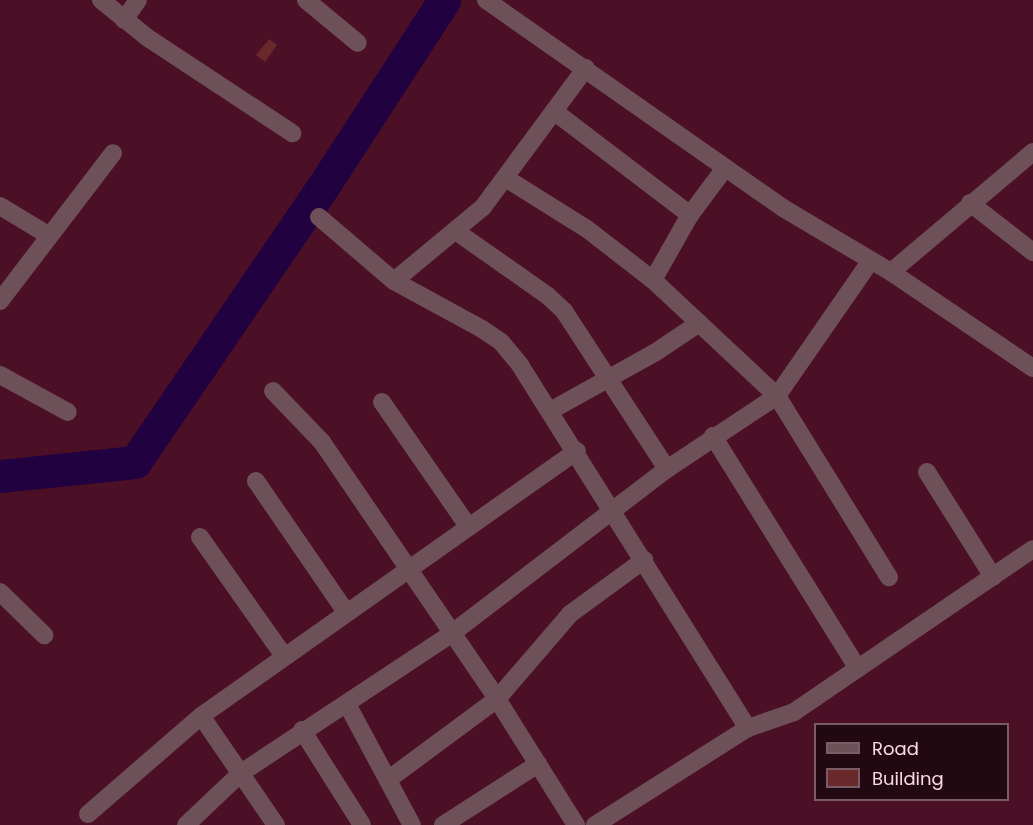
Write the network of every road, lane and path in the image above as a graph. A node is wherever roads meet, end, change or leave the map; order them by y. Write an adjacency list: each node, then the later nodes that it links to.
1 (101, 0): 5 (street)
2 (138, 0): 5 (street)
3 (306, 0): 6 (street)
4 (486, 0): 7 (street)
5 (124, 20): 9 (street)
6 (358, 43)
7 (586, 68): 8 (street); 12 (street)
8 (555, 112): 13 (street); 16 (street)
9 (292, 133)
10 (1033, 152): 14 (street)
11 (113, 153): 19 (street)
12 (725, 168): 16 (street); 21 (street)
13 (507, 179): 18 (street); 23 (street)
14 (970, 203): 20 (street); 22 (street)
15 (0, 206): 19 (street)
16 (690, 215): 23 (street)
17 (318, 217): 24 (street)
18 (457, 232): 24 (street); 29 (street)
19 (48, 235): 25 (street)
20 (1033, 252)
21 (871, 260): 22 (street); 31 (street)
22 (891, 272): 27 (street)
23 (653, 280): 26 (street)
24 (394, 281): 33 (street)
25 (0, 301)
26 (699, 323): 29 (street); 31 (street)
27 (1033, 368)
28 (0, 375): 34 (street)
29 (609, 379): 33 (street); 37 (street)
30 (273, 391): 45 (street)
31 (777, 396): 35 (street); 46 (street)
32 (382, 402): 41 (street)
33 (550, 411): 36 (street)
34 (68, 412)
35 (713, 436): 37 (street); 53 (street)
36 (577, 451): 40 (street); 41 (street)
37 (667, 469): 40 (street)
38 (927, 472): 47 (street)
39 (256, 481): 49 (street)
40 (613, 508): 44 (street); 50 (street)
41 (468, 526): 45 (street)
42 (200, 537): 52 (street)
43 (1033, 549): 47 (street)
44 (644, 560): 54 (street); 57 (street)
45 (406, 568): 49 (street); 50 (street)
46 (889, 577)
47 (993, 577): 53 (street)
48 (0, 592): 51 (street)
49 (346, 612): 52 (street)
50 (452, 634): 54 (street); 55 (street)
51 (44, 635)
52 (284, 656): 56 (street)
53 (858, 669): 57 (street)
54 (497, 699): 59 (street); 61 (street)
55 (347, 704): 58 (street); 61 (street)
56 (201, 716): 60 (street); 62 (street)
57 (748, 728): 69 (street)
58 (302, 730): 60 (street); 65 (street)
59 (538, 764): 67 (street); 68 (street)
60 (241, 773): 63 (street); 64 (street)
61 (389, 779): 66 (street)
62 (88, 814)
63 (186, 825)
64 (276, 825)
65 (362, 825)
66 (412, 825)
67 (443, 825)
68 (576, 825)
69 (595, 825)

